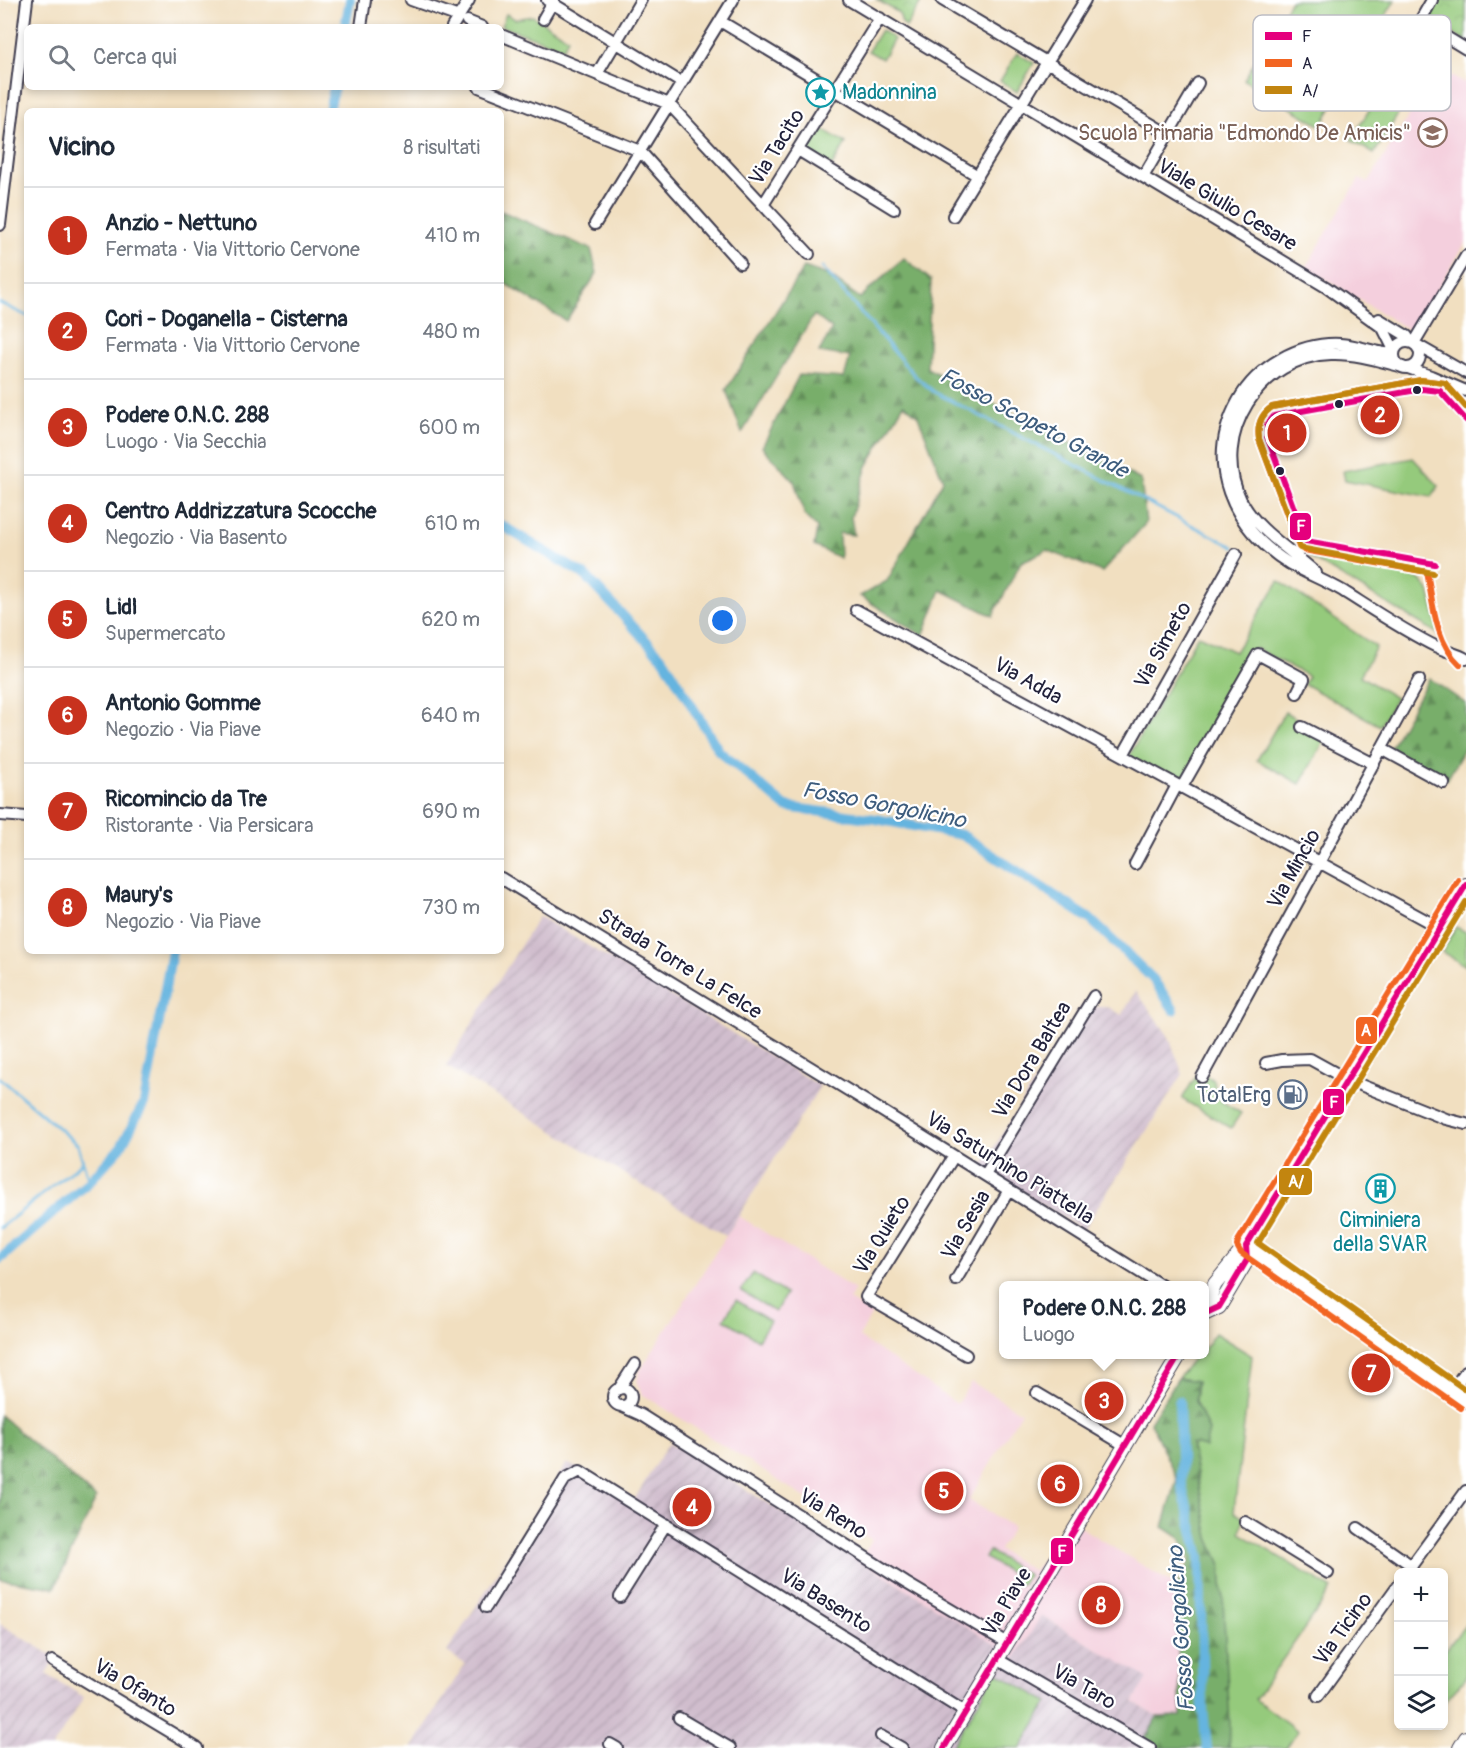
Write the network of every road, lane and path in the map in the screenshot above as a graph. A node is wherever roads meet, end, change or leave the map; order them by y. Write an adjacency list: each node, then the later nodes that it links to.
1 (27, 0): 35 (street)
2 (365, 0): 17 (street)
3 (411, 0): 14 (street)
4 (469, 0): 14 (street)
5 (641, 0): 22 (street)
6 (733, 0): 16 (street)
7 (849, 0): 13 (street, Viale Giulio Cesare)
8 (942, 0): 24 (street)
9 (1084, 0): 24 (street)
10 (1432, 0): 12 (street)
11 (551, 1): 15 (street); 22 (street)
12 (1423, 15)
13 (880, 18): 29 (street, Via Tacito); 31 (street, Viale Giulio Cesare)
14 (463, 19): 18 (street); 19 (street)
15 (543, 19)
16 (720, 21): 26 (street); 29 (street)
17 (361, 24)
18 (456, 24)
19 (475, 24)
20 (504, 36): 25 (street)
21 (1451, 40): 23 (street)
22 (616, 42): 25 (street); 26 (street)
23 (1466, 49)
24 (1047, 63): 31 (street); 32 (street)
25 (597, 74): 30 (street)
26 (682, 83): 30 (street)
27 (1198, 83): 32 (street)
28 (487, 90): 34 (street)
29 (835, 90): 33 (street, Via Tacito); 36 (street)
30 (669, 104): 34 (street); 38 (street)
31 (1022, 104): 36 (street); 37 (street, Viale Giulio Cesare)
32 (1168, 134): 37 (street)
33 (798, 150): 38 (street, Via Tacito); 39 (street)
34 (640, 151): 41 (street); 45 (street)
35 (4, 159): 42 (street)
36 (978, 176): 40 (street)
37 (1143, 177): 46 (street, Viale Giulio Cesare)
38 (764, 206): 43 (street)
39 (894, 208)
40 (952, 216)
41 (595, 224)
42 (0, 225)
43 (809, 254)
44 (1466, 256): 47 (street)
45 (740, 263)
46 (1367, 316): 47 (street, Viale Giulio Cesare); 48 (street, Viale Giulio Cesare)
47 (1414, 343): 48 (street); 49 (street); 50 (street, Viale Giulio Cesare)
48 (1394, 352): 49 (street); 53 (street)
49 (1405, 368): 51 (street); 53 (street)
50 (1466, 373)
51 (1466, 391)
52 (1236, 554): 60 (street, Via Simeto)
53 (1325, 581): 55 (street)
54 (856, 610): 60 (street, Via Adda)
55 (1466, 659)
56 (1419, 680): 59 (street, Via Mincio)
57 (1297, 693): 63 (street)
58 (1302, 727): 61 (street)
59 (1382, 748): 61 (street, Via Mincio); 62 (street)
60 (1123, 755): 63 (street, Via Adda)
61 (1374, 764): 66 (street, Via Mincio)
62 (1444, 783)
63 (1179, 786): 66 (street, Via Adda); 67 (street)
64 (0, 815): 65 (street)
65 (24, 817)
66 (1319, 862): 70 (street, Via Adda); 73 (street, Via Mincio)
67 (1135, 864)
68 (504, 880): 75 (street, Strada Torre La Felce)
69 (1466, 885): 70 (main road)
70 (1440, 928): 74 (main road)
71 (1094, 996): 78 (street, Via Dora Baltea)
72 (1266, 1063): 74 (street)
73 (1202, 1077)
74 (1348, 1080): 76 (street); 80 (main road)
75 (838, 1085): 77 (street, Via Saturnino Piattella)
76 (1466, 1124)
77 (954, 1156): 78 (street, Via Saturnino Piattella); 85 (street, Via Quieto)
78 (985, 1175): 79 (street, Via Saturnino Piattella)
79 (1009, 1190): 81 (street, Via Sesia); 82 (street, Via Saturnino Piattella)
80 (1246, 1246): 83 (main road); 84 (main road); 89 (main road)
81 (956, 1280)
82 (1154, 1281)
83 (1209, 1297)
84 (1209, 1312)
85 (966, 1355)
86 (1177, 1359): 95 (main road, Via Piave)
87 (634, 1364): 90 (street)
88 (1466, 1371): 89 (street)
89 (1452, 1390): 92 (main road)
90 (626, 1393): 93 (street); 93 (street); 94 (street, Via Reno)
91 (1037, 1394): 95 (street)
92 (1466, 1401)
93 (621, 1406): 94 (street, Via Reno)
94 (641, 1415): 106 (street, Via Reno)
95 (1126, 1446): 106 (main road, Via Piave)
96 (1466, 1491): 101 (street)
97 (1245, 1522): 102 (street)
98 (666, 1524): 104 (street); 105 (street, Via Basento); 110 (street, Via Basento)
99 (1358, 1528): 100 (street)
100 (1409, 1568)
101 (1411, 1568)
102 (1328, 1573)
103 (1394, 1591): 109 (street, Via Ticino)
104 (620, 1597)
105 (486, 1607)
106 (1007, 1643): 107 (main road, Via Piave)
107 (997, 1659): 110 (main road, Via Piave); 118 (street, Via Taro)
108 (52, 1660): 114 (street, Via Ofanto)
109 (1318, 1696)
110 (965, 1712): 117 (main road, Via Piave)
111 (679, 1718): 115 (street)
112 (881, 1736): 116 (street)
113 (1466, 1738): 119 (main road)
114 (197, 1748)
115 (730, 1748)
116 (902, 1748)
117 (944, 1748)
118 (1150, 1748)
119 (1460, 1748)

